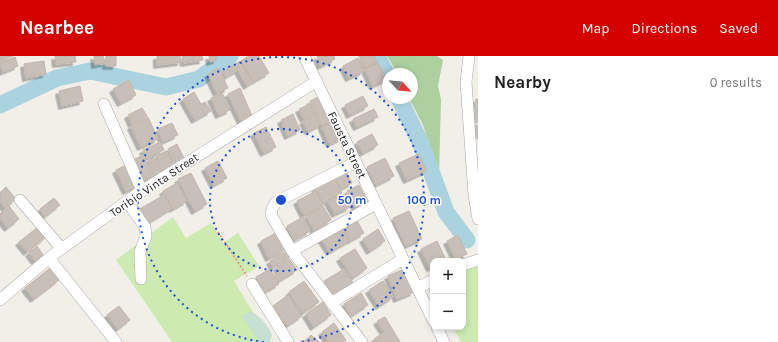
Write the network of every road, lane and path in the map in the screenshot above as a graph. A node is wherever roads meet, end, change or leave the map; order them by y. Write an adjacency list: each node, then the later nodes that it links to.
1 (304, 56): 3 (street, Fausta Street)
2 (469, 56): 10 (street)
3 (317, 82): 5 (street, Fausta Street); 6 (street, Toribio Vinta Street)
4 (104, 104): 6 (street)
5 (356, 162): 9 (street, Fausta Street); 13 (street)
6 (142, 190): 8 (street, Toribio Vinta Street)
7 (20, 200): 12 (street)
8 (127, 202): 12 (street, Toribio Vinta Street); 18 (street)
9 (376, 204): 13 (street); 15 (street, Fausta Street)
10 (478, 219)
11 (218, 232): 20 (path)
12 (62, 249): 14 (street, Toribio Vinta Street)
13 (292, 251): 23 (street)
14 (49, 258): 22 (street, Toribio Vinta Street); 26 (street)
15 (403, 259): 21 (street, Fausta Street); 23 (street)
16 (478, 260): 17 (street)
17 (466, 264)
18 (141, 279)
19 (430, 282): 21 (street)
20 (252, 284): 27 (street)
21 (417, 288): 24 (street, Fausta Street)
22 (0, 300)
23 (331, 303): 28 (street)
24 (430, 314)
25 (438, 330): 29 (street)
26 (116, 342)
27 (288, 342)
28 (362, 342)
29 (444, 342)

